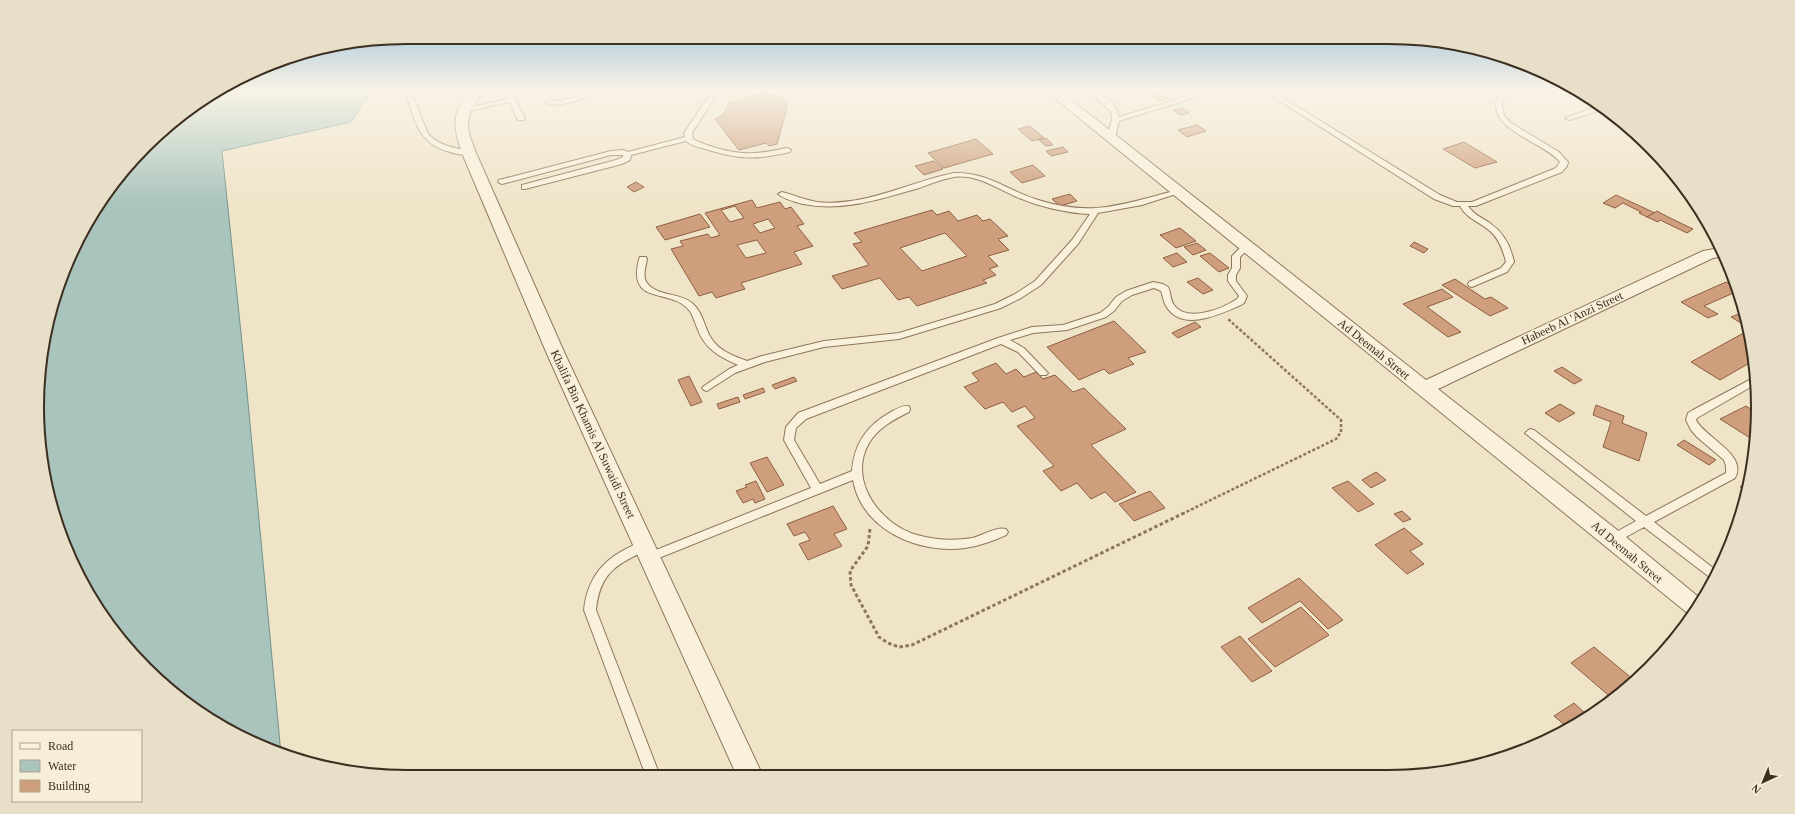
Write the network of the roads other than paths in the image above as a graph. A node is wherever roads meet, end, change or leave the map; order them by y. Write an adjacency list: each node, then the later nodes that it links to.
1 (423, 129): 11 (lane)
2 (462, 129): 11 (street, Khalifa Bin Khamis Al Suwaidi Street)
3 (691, 129): 8 (lane)
4 (1100, 129): 9 (street, Ad Deemah Street)
5 (1114, 129): 9 (lane)
6 (1328, 129): 17 (lane)
7 (1516, 129): 17 (lane)
8 (688, 138): 10 (lane); 12 (lane)
9 (1111, 138): 15 (street, Ad Deemah Street)
10 (788, 150)
11 (469, 153): 36 (street, Khalifa Bin Khamis Al Suwaidi Street)
12 (627, 154): 13 (lane); 14 (lane)
13 (502, 182)
14 (526, 187)
15 (1178, 192): 18 (lane); 19 (street, Ad Deemah Street)
16 (782, 194): 18 (lane)
17 (1462, 204): 22 (lane)
18 (1095, 212): 24 (lane)
19 (1246, 247): 23 (lane); 28 (street, Ad Deemah Street)
20 (1717, 253): 28 (street, Habeeb Al 'Anzi Street)
21 (643, 259): 24 (lane)
22 (1472, 284)
23 (1001, 340): 25 (lane); 32 (lane)
24 (747, 365): 27 (lane)
25 (1043, 373)
26 (1750, 385): 33 (lane)
27 (707, 388)
28 (1423, 389): 35 (street, Ad Deemah Street)
29 (905, 409): 31 (lane)
30 (1530, 433): 33 (lane)
31 (856, 474): 32 (lane); 34 (lane)
32 (817, 488): 36 (lane)
33 (1646, 522): 35 (lane); 37 (lane)
34 (1002, 532)
35 (1613, 539): 38 (street, Ad Deemah Street)
36 (648, 551): 39 (lane); 40 (street, Khalifa Bin Khamis Al Suwaidi Street)
37 (1711, 573)
38 (1692, 605)
39 (651, 770)
40 (747, 770)

